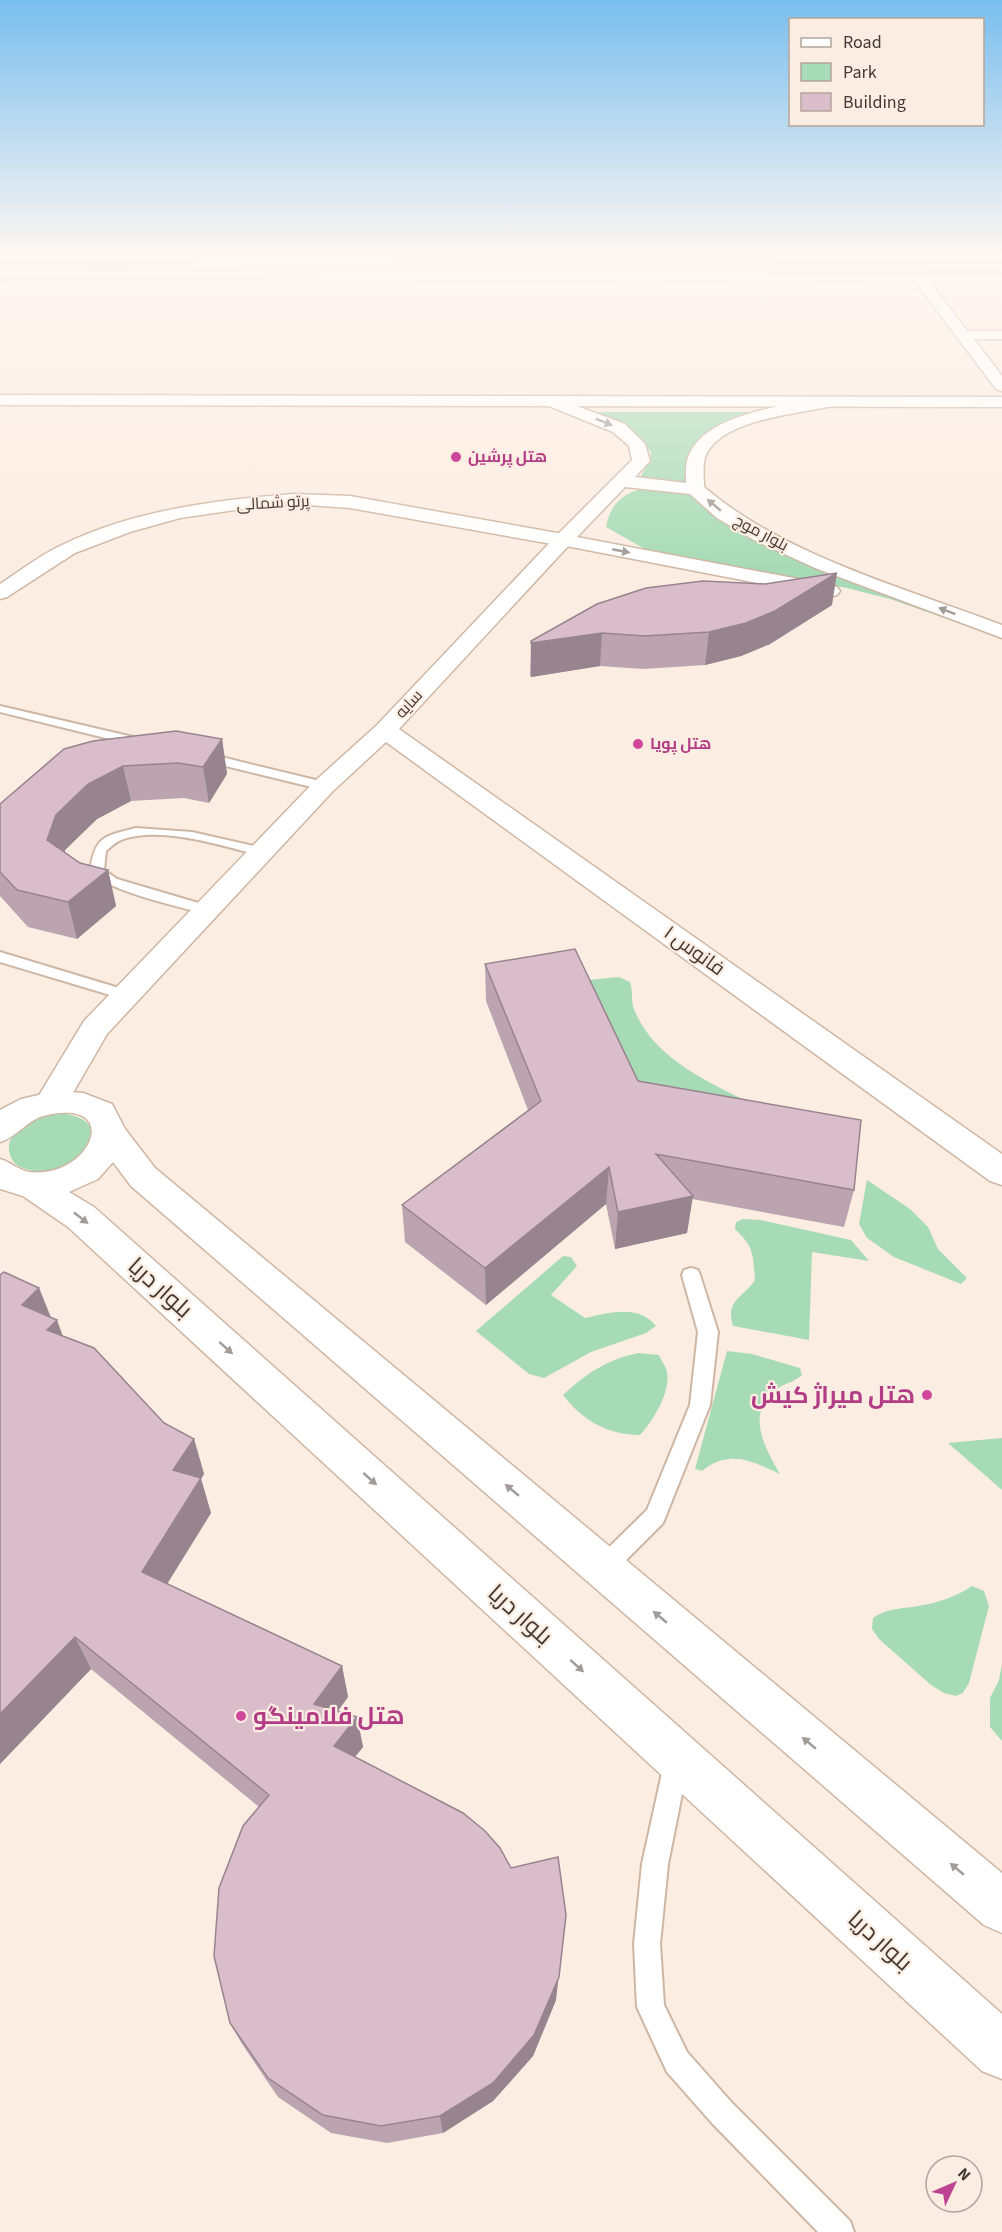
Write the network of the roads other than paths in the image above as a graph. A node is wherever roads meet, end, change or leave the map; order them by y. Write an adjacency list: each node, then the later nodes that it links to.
1 (981, 358): 2 (street)
2 (1002, 386)
3 (0, 399): 4 (street)
4 (550, 401): 5 (street); 7 (street, سایه, one-way to 7)
5 (830, 402): 6 (street); 8 (street)
6 (1002, 402)
7 (620, 481): 8 (street); 9 (street, سایه)
8 (695, 489): 11 (street, بلوار موج, one-way to 8)
9 (563, 540): 10 (street, پرتو شمالی); 12 (street, بلوار موج, one-way to 12); 14 (street, سایه)
10 (0, 594)
11 (1002, 632)
12 (1002, 651)
13 (0, 709): 15 (lane)
14 (385, 730): 17 (street, سایه); 25 (street, فانوس ۱)
15 (160, 747)
16 (194, 755): 17 (lane)
17 (324, 786): 18 (street, سایه)
18 (262, 852): 19 (street, سایه); 19 (lane)
19 (207, 910): 21 (street, سایه)
20 (0, 957): 21 (lane)
21 (127, 995): 22 (street, سایه)
22 (51, 1102): 23 (street); 24 (street)
23 (0, 1130)
24 (110, 1133): 26 (street); 28 (street, one-way to 24)
25 (1002, 1172)
26 (16, 1179): 29 (street, بلوار دریا, one-way to 29)
27 (691, 1275): 28 (lane)
28 (603, 1569): 30 (street, one-way to 28)
29 (678, 1758): 31 (street, بلوار دریا); 32 (lane)
30 (1002, 1907)
31 (1002, 2051)
32 (839, 2232)

